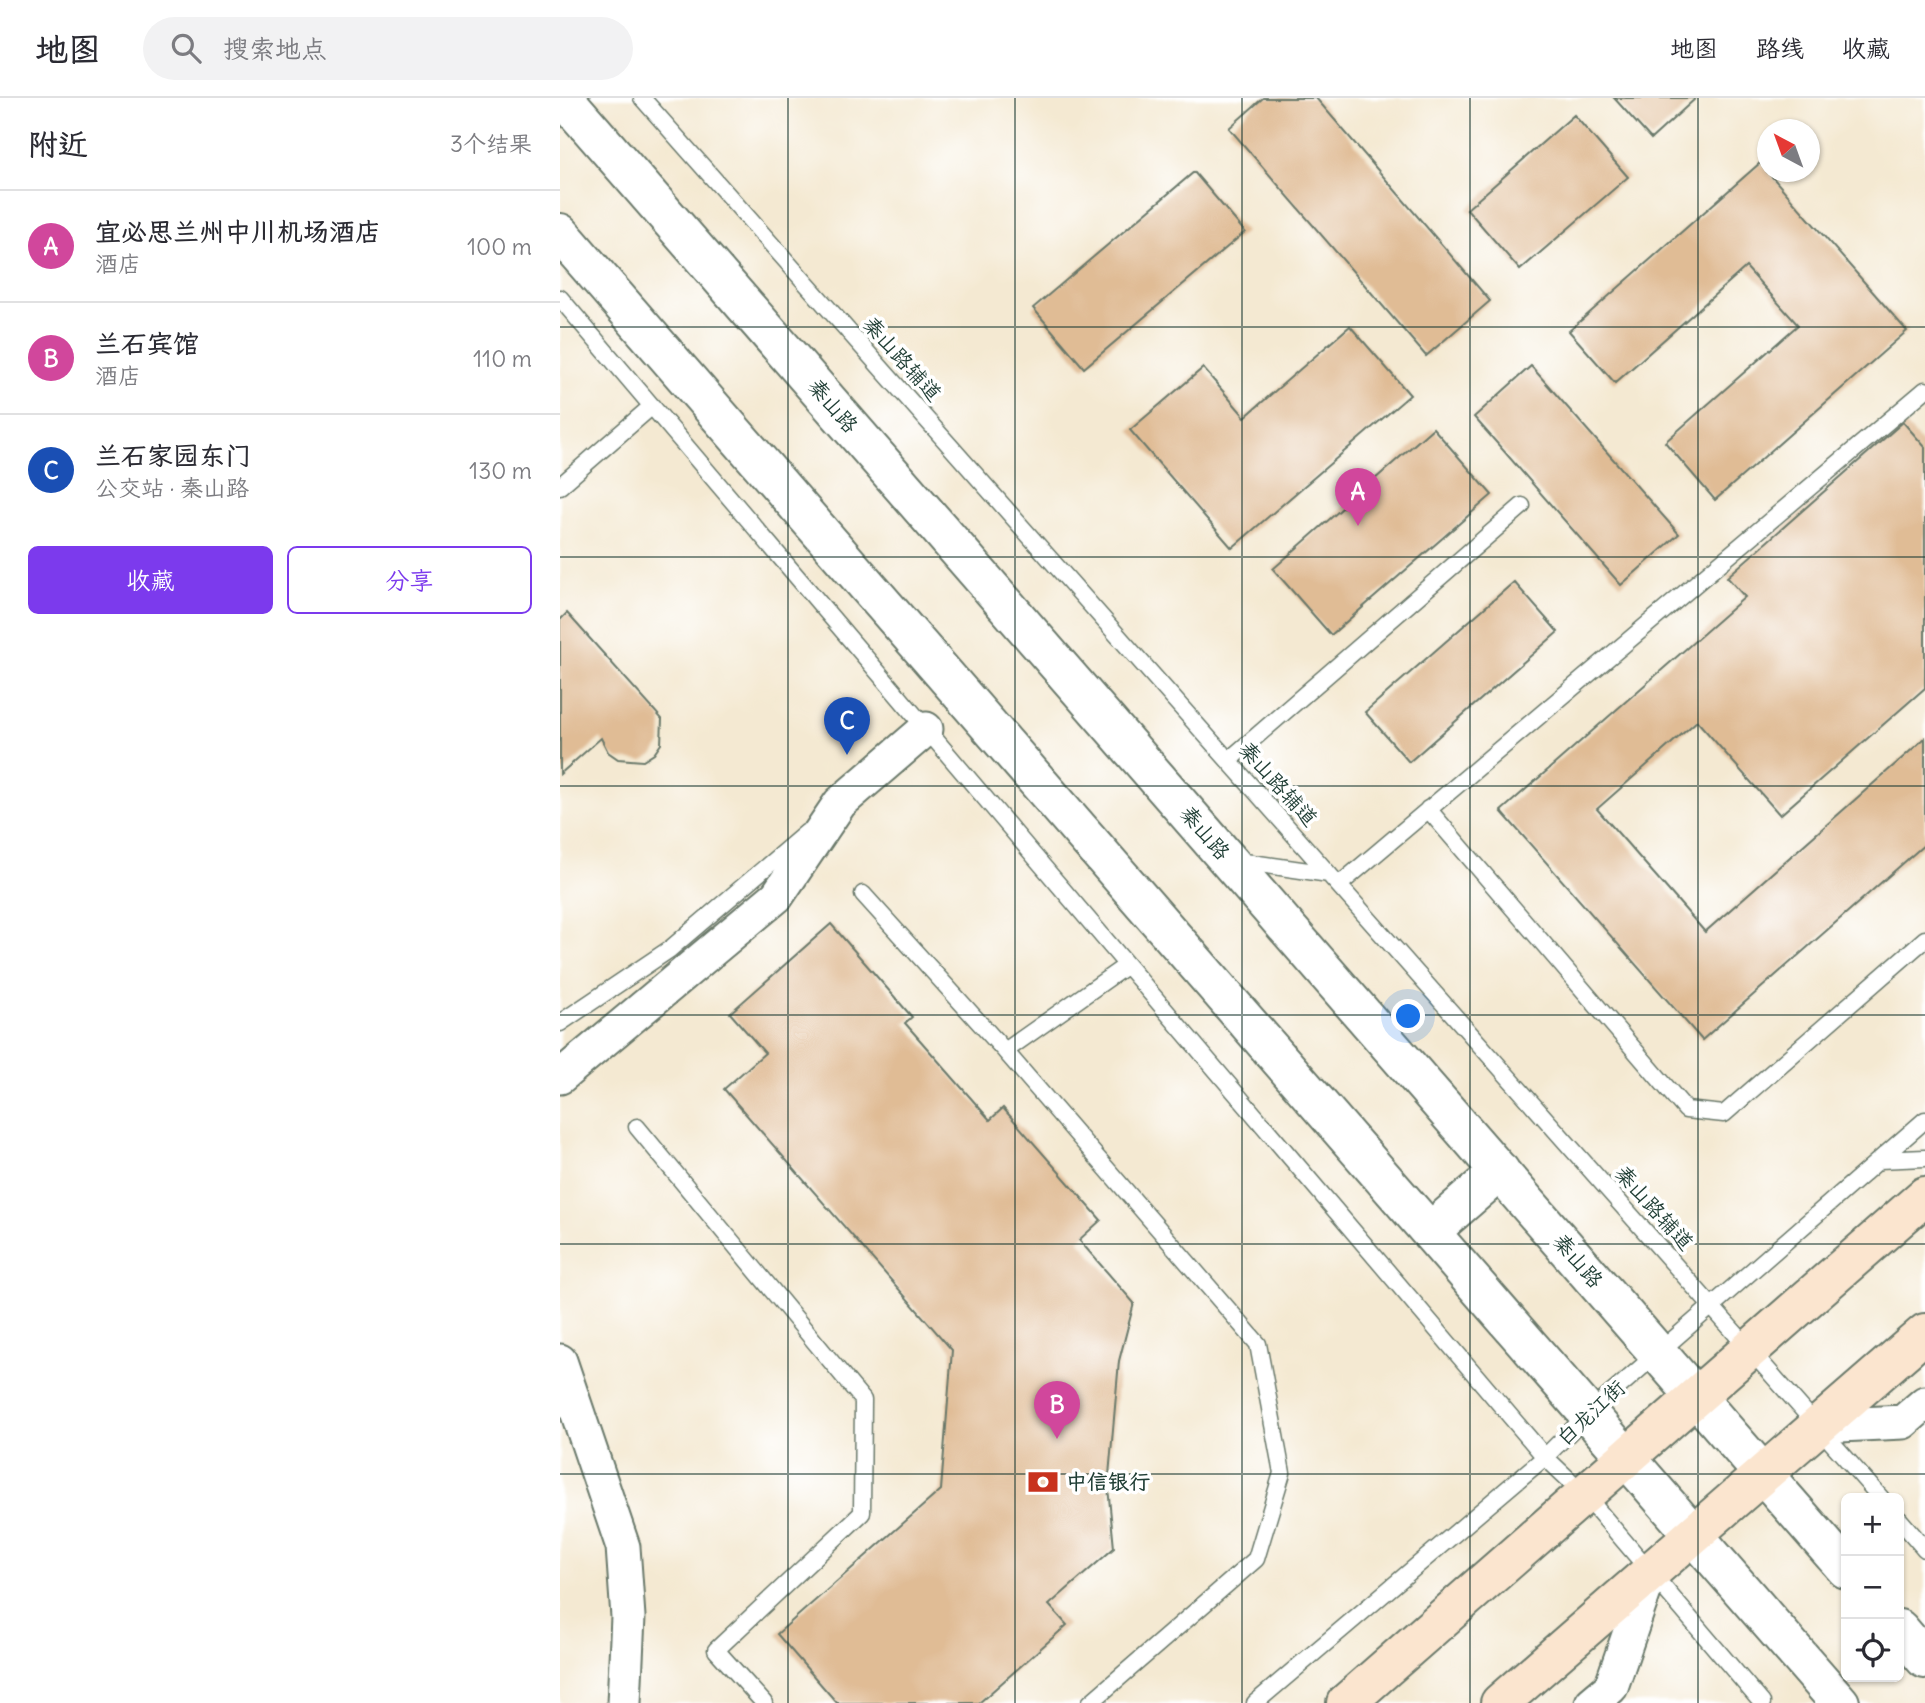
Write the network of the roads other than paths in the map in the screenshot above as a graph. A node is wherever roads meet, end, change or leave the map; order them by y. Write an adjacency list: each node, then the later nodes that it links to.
1 (564, 98): 13 (street, 秦山路)
2 (642, 98): 10 (lane, 秦山路辅道)
3 (560, 233): 27 (street)
4 (560, 298): 6 (lane)
5 (1925, 390): 12 (lane)
6 (652, 406): 7 (lane); 9 (lane)
7 (560, 485)
8 (1522, 506): 10 (lane)
9 (926, 729): 11 (street); 17 (lane)
10 (1229, 760): 14 (lane, 秦山路辅道)
11 (840, 803): 18 (lane); 20 (street)
12 (1428, 809): 14 (lane); 16 (lane)
13 (1229, 860): 14 (lane); 25 (street, 秦山路)
14 (1334, 879): 28 (lane, 秦山路辅道)
15 (863, 894): 19 (lane)
16 (1925, 939)
17 (1127, 965): 19 (lane); 37 (lane)
18 (560, 1023)
19 (1005, 1051): 51 (lane)
20 (560, 1077)
21 (1925, 1120): 24 (lane, 白龙江街)
22 (637, 1127): 50 (lane)
23 (1925, 1158): 24 (lane)
24 (1879, 1160): 28 (lane, 白龙江街)
25 (1500, 1171): 27 (street); 31 (street, 秦山路)
26 (1925, 1196): 30 (main road)
27 (1431, 1231): 35 (street)
28 (1712, 1306): 30 (lane, 秦山路辅道); 31 (lane, 白龙江街)
29 (1925, 1333): 36 (main road)
30 (1750, 1349): 33 (main road); 36 (lane, 秦山路辅道)
31 (1658, 1353): 33 (street, 秦山路); 35 (lane, 白龙江街)
32 (560, 1361): 49 (street)
33 (1697, 1397): 38 (main road); 39 (street, 秦山路)
34 (1925, 1403): 36 (street)
35 (1589, 1413): 37 (lane, 白龙江街); 38 (street)
36 (1819, 1426): 39 (main road); 40 (lane, 秦山路辅道)
37 (1545, 1457): 41 (lane); 52 (lane, 白龙江街)
38 (1628, 1457): 41 (main road); 43 (street)
39 (1764, 1475): 43 (main road); 45 (street, 秦山路)
40 (1877, 1493)
41 (1584, 1494): 46 (lane); 53 (main road)
42 (1904, 1525): 44 (lane)
43 (1696, 1535): 46 (main road); 57 (street)
44 (1925, 1549)
45 (1841, 1563)
46 (1650, 1574): 54 (main road); 55 (street); 56 (lane)
47 (1904, 1635): 48 (street)
48 (1925, 1659)
49 (624, 1703)
50 (764, 1703)
51 (1090, 1703)
52 (1255, 1703)
53 (1346, 1703)
54 (1500, 1703)
55 (1592, 1703)
56 (1762, 1703)
57 (1840, 1703)

